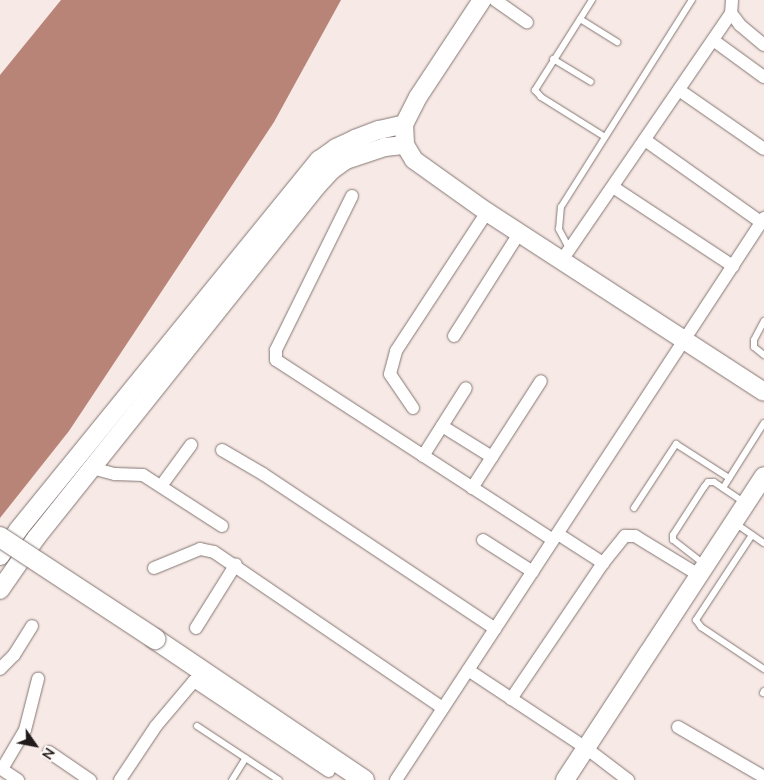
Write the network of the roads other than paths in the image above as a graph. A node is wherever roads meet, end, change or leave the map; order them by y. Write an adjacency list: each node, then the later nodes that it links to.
1 (482, 0): 15 (street)
2 (495, 0): 7 (street)
3 (592, 0): 6 (lane)
4 (692, 0): 16 (lane)
5 (732, 6): 8 (street); 10 (street)
6 (580, 19): 9 (lane); 11 (lane)
7 (528, 22)
8 (713, 40): 12 (street); 14 (street)
9 (617, 42)
10 (764, 45)
11 (553, 59): 13 (lane); 16 (lane)
12 (764, 78)
13 (591, 82)
14 (679, 90): 17 (street); 19 (street)
15 (404, 124): 18 (street); 56 (street)
16 (605, 137): 25 (lane)
17 (645, 140): 20 (street); 23 (street)
18 (405, 145): 22 (street); 41 (street)
19 (764, 150)
20 (612, 187): 25 (street); 26 (street)
21 (352, 196): 39 (street)
22 (487, 212): 24 (street); 34 (street)
23 (763, 221): 26 (street)
24 (520, 232): 25 (street); 28 (street)
25 (566, 255): 29 (street)
26 (732, 266): 29 (street)
27 (764, 321): 30 (lane)
28 (454, 336)
29 (685, 340): 33 (street); 53 (street)
30 (764, 355)
31 (541, 381): 40 (street)
32 (466, 388): 36 (street)
33 (764, 392)
34 (414, 408)
35 (764, 424): 43 (lane)
36 (442, 426): 39 (street); 40 (street)
37 (191, 445): 44 (street)
38 (222, 450): 65 (street)
39 (423, 456): 45 (street)
40 (492, 457): 45 (street)
41 (92, 468): 44 (street); 62 (street)
42 (764, 476): 47 (street)
43 (729, 478): 46 (lane); 48 (lane)
44 (161, 486): 50 (street)
45 (472, 488): 53 (street)
46 (723, 488): 47 (lane); 60 (lane)
47 (746, 504): 49 (street)
48 (634, 508)
49 (734, 522): 51 (lane); 60 (street)
50 (222, 526)
51 (752, 535): 55 (lane); 67 (lane)
52 (0, 537): 77 (main road, bridge)
53 (555, 537): 57 (street); 61 (street)
54 (483, 540): 61 (street)
55 (764, 543)
56 (0, 556)
57 (603, 563): 60 (street); 70 (street)
58 (236, 564): 59 (street); 64 (street); 71 (street)
59 (154, 568)
60 (703, 570): 74 (street)
61 (533, 572): 65 (street)
62 (0, 590)
63 (32, 626): 66 (street)
64 (196, 628)
65 (495, 629): 68 (street)
66 (0, 669)
67 (764, 669)
68 (468, 670): 70 (street); 71 (street)
69 (38, 679): 78 (street)
70 (511, 699): 74 (street)
71 (443, 708): 85 (street)
72 (197, 726): 76 (lane)
73 (678, 727): 79 (street)
74 (586, 748): 86 (street); 87 (street)
75 (49, 752): 80 (street)
76 (246, 758): 82 (lane); 83 (lane)
77 (330, 771): 81 (street); 84 (main road)
78 (7, 774)
79 (764, 777)
80 (90, 780)
81 (120, 780)
82 (232, 780)
83 (279, 780)
84 (364, 780)
85 (396, 780)
86 (565, 780)
87 (628, 780)

